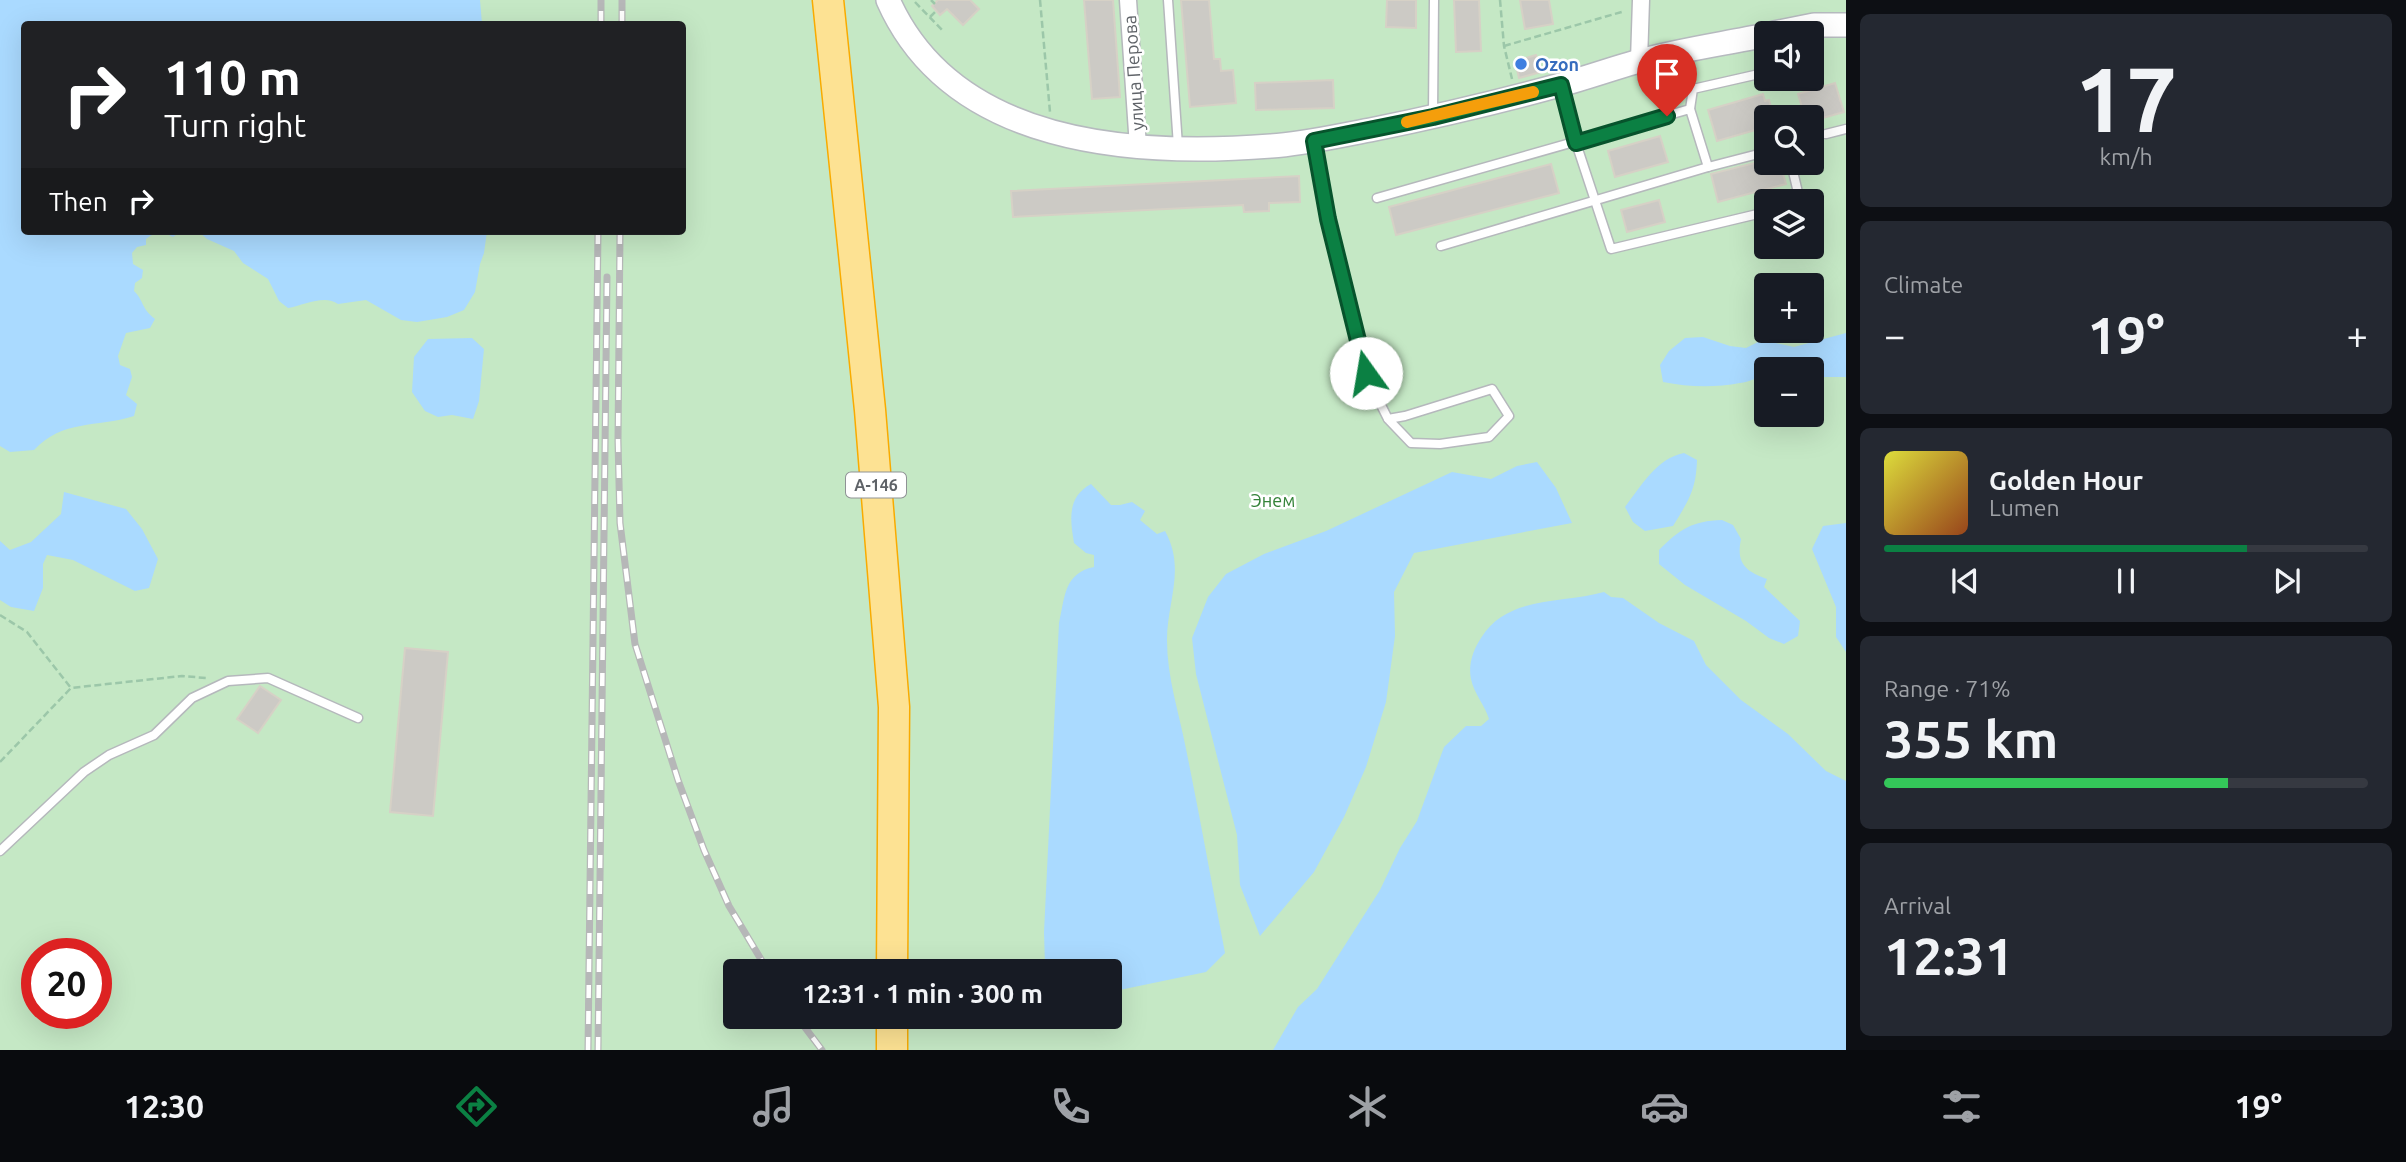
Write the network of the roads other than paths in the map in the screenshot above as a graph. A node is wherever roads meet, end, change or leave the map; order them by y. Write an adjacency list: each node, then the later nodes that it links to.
1 (828, 0): 30 (highway, А-146)
2 (888, 0): 19 (street)
3 (1128, 0): 19 (street, улица Перова)
4 (1168, 0): 20 (lane)
5 (1434, 0): 14 (lane)
6 (1641, 3): 10 (street)
7 (1824, 25): 8 (street)
8 (1846, 25)
9 (1754, 37): 10 (street)
10 (1639, 61): 12 (street)
11 (1754, 75): 13 (lane)
12 (1561, 85): 14 (street); 18 (lane)
13 (1690, 109): 18 (lane); 22 (lane)
14 (1433, 117): 17 (street)
15 (1846, 128): 16 (lane)
16 (1826, 134)
17 (1314, 141): 20 (street); 27 (lane)
18 (1576, 143): 23 (lane); 24 (lane)
19 (1138, 147): 20 (street)
20 (1178, 149)
21 (1754, 155): 22 (lane)
22 (1708, 167): 24 (lane)
23 (1377, 198)
24 (1594, 201): 25 (lane); 26 (lane)
25 (1754, 215)
26 (1441, 246)
27 (1388, 419): 27 (lane)
28 (358, 719): 29 (lane)
29 (0, 851)
30 (892, 959)
31 (892, 1029): 32 (highway)
32 (892, 1050)

